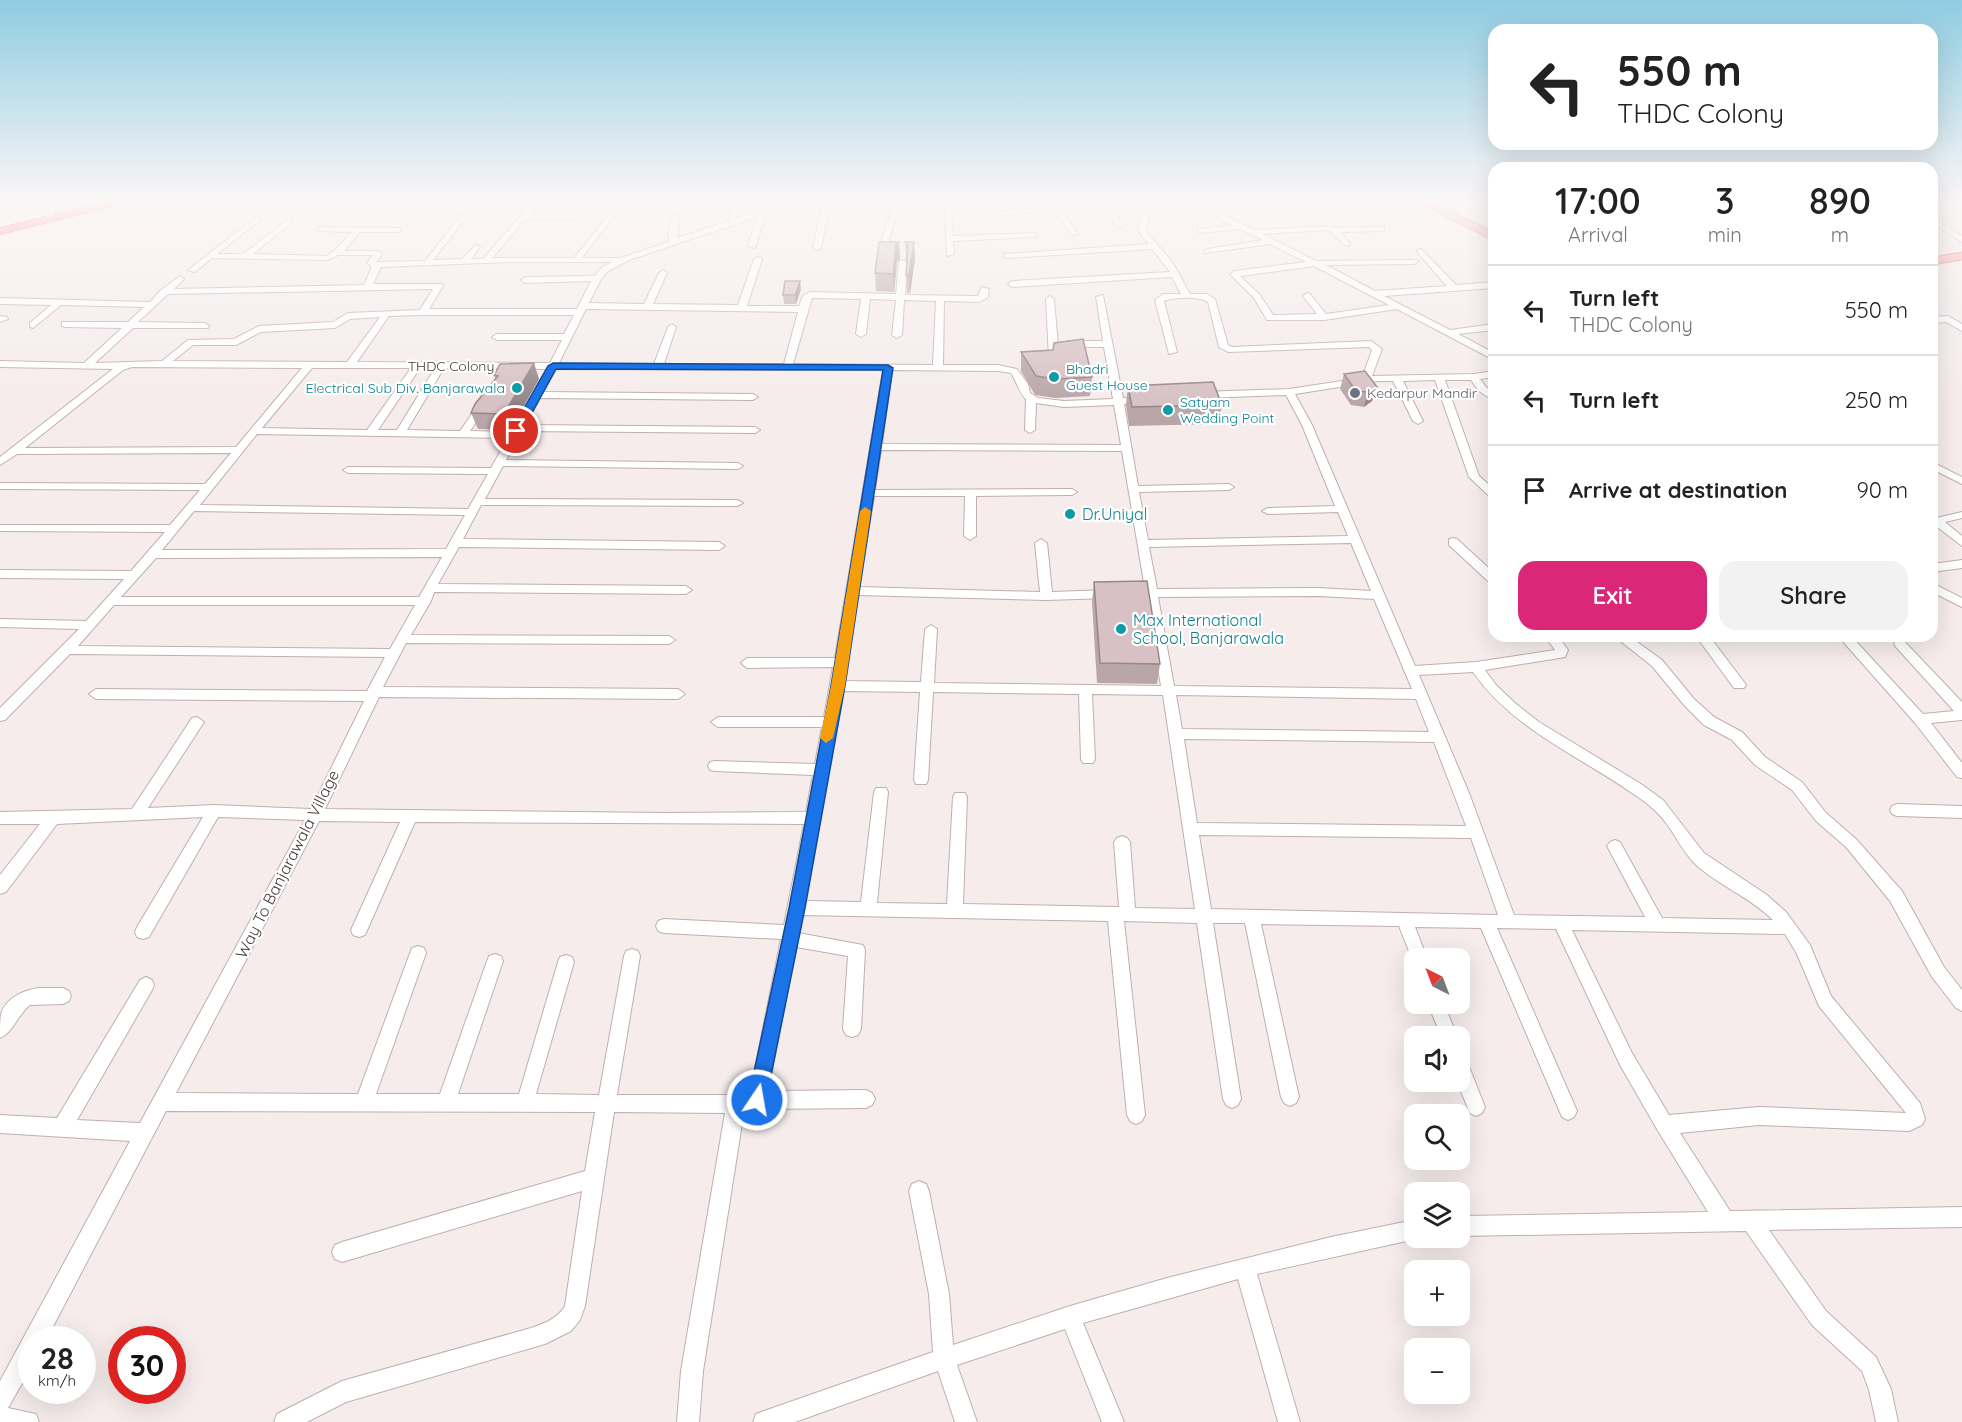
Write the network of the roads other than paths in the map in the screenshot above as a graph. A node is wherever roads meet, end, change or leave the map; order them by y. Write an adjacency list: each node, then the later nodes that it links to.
1 (375, 269): 16 (street)
2 (608, 269): 11 (street)
3 (755, 269): 33 (street)
4 (903, 269): 24 (street)
5 (1173, 269): 10 (street)
6 (1268, 269): 38 (street)
7 (1327, 269): 20 (street)
8 (1438, 269): 17 (street)
9 (663, 273): 32 (street)
10 (1176, 274): 14 (street); 22 (street)
11 (597, 278): 13 (street); 34 (street)
12 (180, 279): 19 (street)
13 (525, 280)
14 (1012, 284)
15 (1488, 285): 17 (street)
16 (367, 287): 19 (street); 36 (street)
17 (1454, 288): 20 (street)
18 (985, 290): 26 (street)
19 (164, 292): 30 (street)
20 (1372, 294): 31 (street)
21 (867, 296): 24 (street); 35 (street); 48 (street)
22 (1187, 296): 54 (street); 74 (street)
23 (1307, 296): 38 (street)
24 (902, 297): 26 (street); 49 (street)
25 (1100, 297): 53 (street)
26 (940, 298): 69 (street)
27 (1050, 299): 52 (street)
28 (0, 301): 29 (street)
29 (60, 302): 30 (street); 41 (street)
30 (150, 305): 42 (street)
31 (1396, 307): 38 (street); 47 (street)
32 (647, 308): 33 (street); 34 (street)
33 (742, 308): 35 (street)
34 (582, 309): 36 (street); 51 (street)
35 (803, 309): 67 (street)
36 (423, 312): 37 (street)
37 (386, 315): 58 (street); 61 (street)
38 (1324, 317)
39 (1938, 320): 46 (street)
40 (65, 324): 42 (street)
41 (33, 325)
42 (129, 325): 43 (street); 59 (street)
43 (205, 326)
44 (672, 327): 66 (street)
45 (1488, 328): 47 (street)
46 (1962, 328)
47 (1448, 333): 55 (street)
48 (861, 334)
49 (897, 335)
50 (497, 337): 51 (street)
51 (567, 337): 65 (street)
52 (1053, 344): 53 (street); 56 (street)
53 (1108, 344): 83 (street)
54 (1172, 352)
55 (1488, 354)
56 (1054, 358)
57 (0, 364): 59 (street, THDC Colony)
58 (164, 364): 60 (street, THDC Colony); 62 (street, THDC Colony)
59 (87, 365): 62 (street, THDC Colony)
60 (309, 365): 61 (street, THDC Colony); 87 (street)
61 (350, 365): 63 (street, THDC Colony)
62 (124, 366): 95 (street)
63 (417, 366): 64 (street, THDC Colony); 89 (street)
64 (441, 366): 65 (street, THDC Colony); 90 (street)
65 (553, 366): 66 (street, THDC Colony); 75 (street)
66 (658, 367): 67 (street, THDC Colony)
67 (788, 367): 68 (street, THDC Colony)
68 (888, 368): 69 (street, THDC Colony); 92 (street)
69 (938, 368): 82 (street, THDC Colony)
70 (1488, 375): 73 (street)
71 (1396, 377): 72 (street); 74 (street); 84 (street)
72 (1439, 377): 73 (street); 105 (street)
73 (1474, 377): 77 (street)
74 (1366, 379): 76 (street)
75 (537, 391): 80 (street); 88 (street, Way To Banjarawala Village)
76 (1289, 392): 78 (street); 113 (street)
77 (1488, 394)
78 (1195, 395)
79 (489, 396): 91 (street)
80 (753, 398)
81 (1160, 398): 83 (street)
82 (1031, 399): 83 (street); 86 (street)
83 (1120, 400): 93 (street)
84 (1418, 421)
85 (755, 429): 88 (street)
86 (1030, 430)
87 (254, 431): 89 (street); 94 (street)
88 (516, 431): 91 (street); 98 (street, Way To Banjarawala Village)
89 (371, 432): 90 (street)
90 (401, 432): 91 (street)
91 (464, 434)
92 (876, 447): 93 (street); 107 (street)
93 (1126, 448): 109 (street)
94 (238, 450): 95 (street); 103 (street)
95 (14, 451): 96 (street)
96 (0, 462)
97 (738, 466): 98 (street)
98 (496, 467): 100 (street); 111 (street, Way To Banjarawala Village)
99 (1938, 468): 101 (street)
100 (348, 470)
101 (1962, 481)
102 (0, 486): 103 (street)
103 (207, 487): 112 (street)
104 (1229, 487): 109 (street)
105 (1488, 490)
106 (1072, 492): 108 (street)
107 (868, 493): 108 (street); 136 (street)
108 (971, 493): 120 (street)
109 (1135, 493): 125 (street)
110 (737, 503): 111 (street)
111 (475, 507): 112 (street); 127 (street, Way To Banjarawala Village)
112 (190, 508): 119 (street)
113 (1342, 509): 114 (street); 121 (street)
114 (1268, 511)
115 (1962, 515): 116 (street)
116 (1938, 521)
117 (1938, 523): 123 (street)
118 (0, 528): 119 (street)
119 (172, 529): 128 (street)
120 (970, 536)
121 (1355, 539): 125 (street); 139 (street)
122 (1453, 542): 132 (street)
123 (1962, 542)
124 (1041, 543): 140 (street)
125 (1144, 544): 137 (street)
126 (719, 546): 127 (street)
127 (453, 548): 128 (street); 138 (street, Way To Banjarawala Village)
128 (153, 554): 133 (street)
129 (1962, 564): 130 (street)
130 (1938, 567)
131 (0, 574): 133 (street)
132 (1488, 574)
133 (133, 575): 141 (street)
134 (686, 590): 138 (street)
135 (1938, 590): 142 (street)
136 (854, 591): 140 (street); 155 (street)
137 (1152, 593): 139 (street); 140 (street); 163 (street)
138 (428, 595): 141 (street); 146 (street, Way To Banjarawala Village)
139 (1379, 595): 158 (street)
140 (1046, 596)
141 (111, 601): 144 (street)
142 (1962, 603)
143 (0, 623): 144 (street)
144 (89, 625): 153 (street)
145 (931, 629): 161 (street)
146 (402, 639): 147 (street); 154 (street, Way To Banjarawala Village)
147 (669, 640)
148 (1557, 642): 157 (street)
149 (1628, 642): 221 (street)
150 (1706, 642): 159 (street)
151 (1849, 642): 171 (street)
152 (1900, 644): 169 (street)
153 (67, 650): 154 (street); 168 (street)
154 (394, 653): 165 (street, Way To Banjarawala Village)
155 (842, 662): 156 (street); 160 (street)
156 (747, 663)
157 (1476, 667): 158 (street); 210 (street)
158 (1410, 671): 167 (street)
159 (1739, 685)
160 (838, 686): 161 (street); 174 (street)
161 (928, 688): 162 (street); 181 (street)
162 (1085, 689): 163 (street); 177 (street)
163 (1167, 689): 167 (street); 175 (street)
164 (96, 694): 165 (street)
165 (372, 694): 166 (street); 188 (street, Way To Banjarawala Village)
166 (678, 694)
167 (1419, 694): 176 (street)
168 (5, 704): 170 (street)
169 (1962, 713): 171 (street)
170 (0, 716)
171 (1920, 719): 180 (street)
172 (197, 722): 187 (street)
173 (718, 722): 174 (street)
174 (829, 722): 179 (street)
175 (1176, 734): 176 (street); 193 (street)
176 (1438, 737): 194 (street)
177 (1088, 759)
178 (715, 766): 179 (street)
179 (821, 770): 191 (street)
180 (1962, 772)
181 (921, 780)
182 (881, 792): 199 (street)
183 (960, 797): 200 (street)
184 (1897, 810): 186 (street)
185 (214, 811): 187 (street); 188 (street); 212 (street)
186 (1962, 812)
187 (137, 813): 190 (street)
188 (315, 815): 189 (street); 229 (street, Way To Banjarawala Village)
189 (410, 816): 191 (street); 211 (street)
190 (53, 818): 192 (street); 197 (street)
191 (812, 818): 198 (street)
192 (2, 820)
193 (1190, 829): 194 (street); 202 (street)
194 (1476, 832): 206 (street)
195 (1122, 842): 201 (street)
196 (1615, 846): 209 (street)
197 (0, 887)
198 (797, 908): 199 (street); 213 (street)
199 (868, 910): 200 (street)
200 (955, 912): 201 (street)
201 (1122, 915): 202 (street); 237 (street)
202 (1203, 916): 203 (street); 227 (street)
203 (1252, 919): 204 (street); 225 (street)
204 (1405, 920): 205 (street); 214 (street)
205 (1486, 921): 206 (street); 236 (street)
206 (1508, 921): 207 (street)
207 (1561, 924): 209 (street); 239 (street)
208 (664, 926): 213 (street)
209 (1658, 926): 210 (street)
210 (1789, 927): 239 (street)
211 (359, 930)
212 (143, 932)
213 (791, 935): 222 (street); 228 (street)
214 (1415, 948)
215 (418, 953): 230 (street)
216 (632, 956): 234 (street)
217 (495, 961): 231 (street)
218 (566, 962): 232 (street)
219 (146, 985): 240 (street)
220 (63, 996): 223 (street)
221 (1962, 1003)
222 (852, 1029)
223 (0, 1030)
224 (1470, 1091): 235 (street)
225 (1290, 1097)
226 (866, 1099): 228 (street)
227 (1232, 1099)
228 (757, 1100): 233 (street)
229 (163, 1102): 230 (street); 241 (street, Way To Banjarawala Village)
230 (364, 1102): 231 (street)
231 (446, 1102): 232 (street)
232 (525, 1103): 234 (street)
233 (736, 1104): 234 (street); 259 (street)
234 (607, 1105): 242 (street)
235 (1476, 1107)
236 (1568, 1111)
237 (1136, 1115)
238 (0, 1124): 240 (street)
239 (1664, 1125): 246 (street)
240 (62, 1127): 241 (street)
241 (146, 1133): 252 (street, Way To Banjarawala Village)
242 (592, 1178): 249 (street); 258 (street)
243 (919, 1191): 253 (street)
244 (1962, 1216): 245 (street)
245 (1750, 1220): 246 (street); 264 (street)
246 (1725, 1221): 247 (street)
247 (1470, 1226)
248 (1404, 1232): 250 (street)
249 (342, 1252)
250 (1245, 1269): 251 (street); 263 (street)
251 (1070, 1316): 253 (street); 262 (street)
252 (42, 1326)
253 (944, 1358): 260 (street); 261 (street)
254 (18, 1369): 255 (street)
255 (0, 1402)
256 (0, 1418): 257 (street)
257 (28, 1422)
258 (285, 1422)
259 (688, 1422)
260 (764, 1422)
261 (966, 1422)
262 (1113, 1422)
263 (1289, 1422)
264 (1887, 1422)

